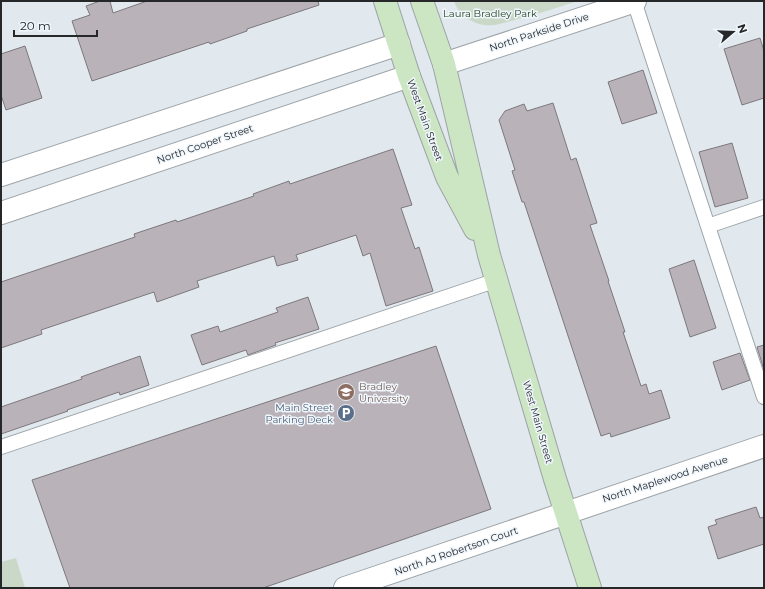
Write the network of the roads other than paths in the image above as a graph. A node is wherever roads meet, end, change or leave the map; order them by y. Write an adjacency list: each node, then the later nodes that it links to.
1 (385, 1): 4 (main road, West Main Street)
2 (422, 1): 5 (main road, West Main Street)
3 (634, 1): 5 (street, North Parkside Drive); 10 (lane)
4 (399, 44): 6 (main road, West Main Street); 7 (street)
5 (444, 64): 11 (main road, West Main Street)
6 (409, 76): 9 (street, North Cooper Street); 11 (main road, West Main Street)
7 (1, 175)
8 (764, 207): 10 (lane)
9 (1, 213)
10 (708, 226): 13 (lane)
11 (489, 254): 12 (main road, West Main Street)
12 (497, 280): 15 (lane); 16 (main road, West Main Street)
13 (764, 398)
14 (764, 446): 16 (street, North Maplewood Avenue)
15 (1, 447)
16 (566, 512): 17 (street, North AJ Robertson Court); 18 (main road, West Main Street)
17 (345, 588)
18 (590, 588)

